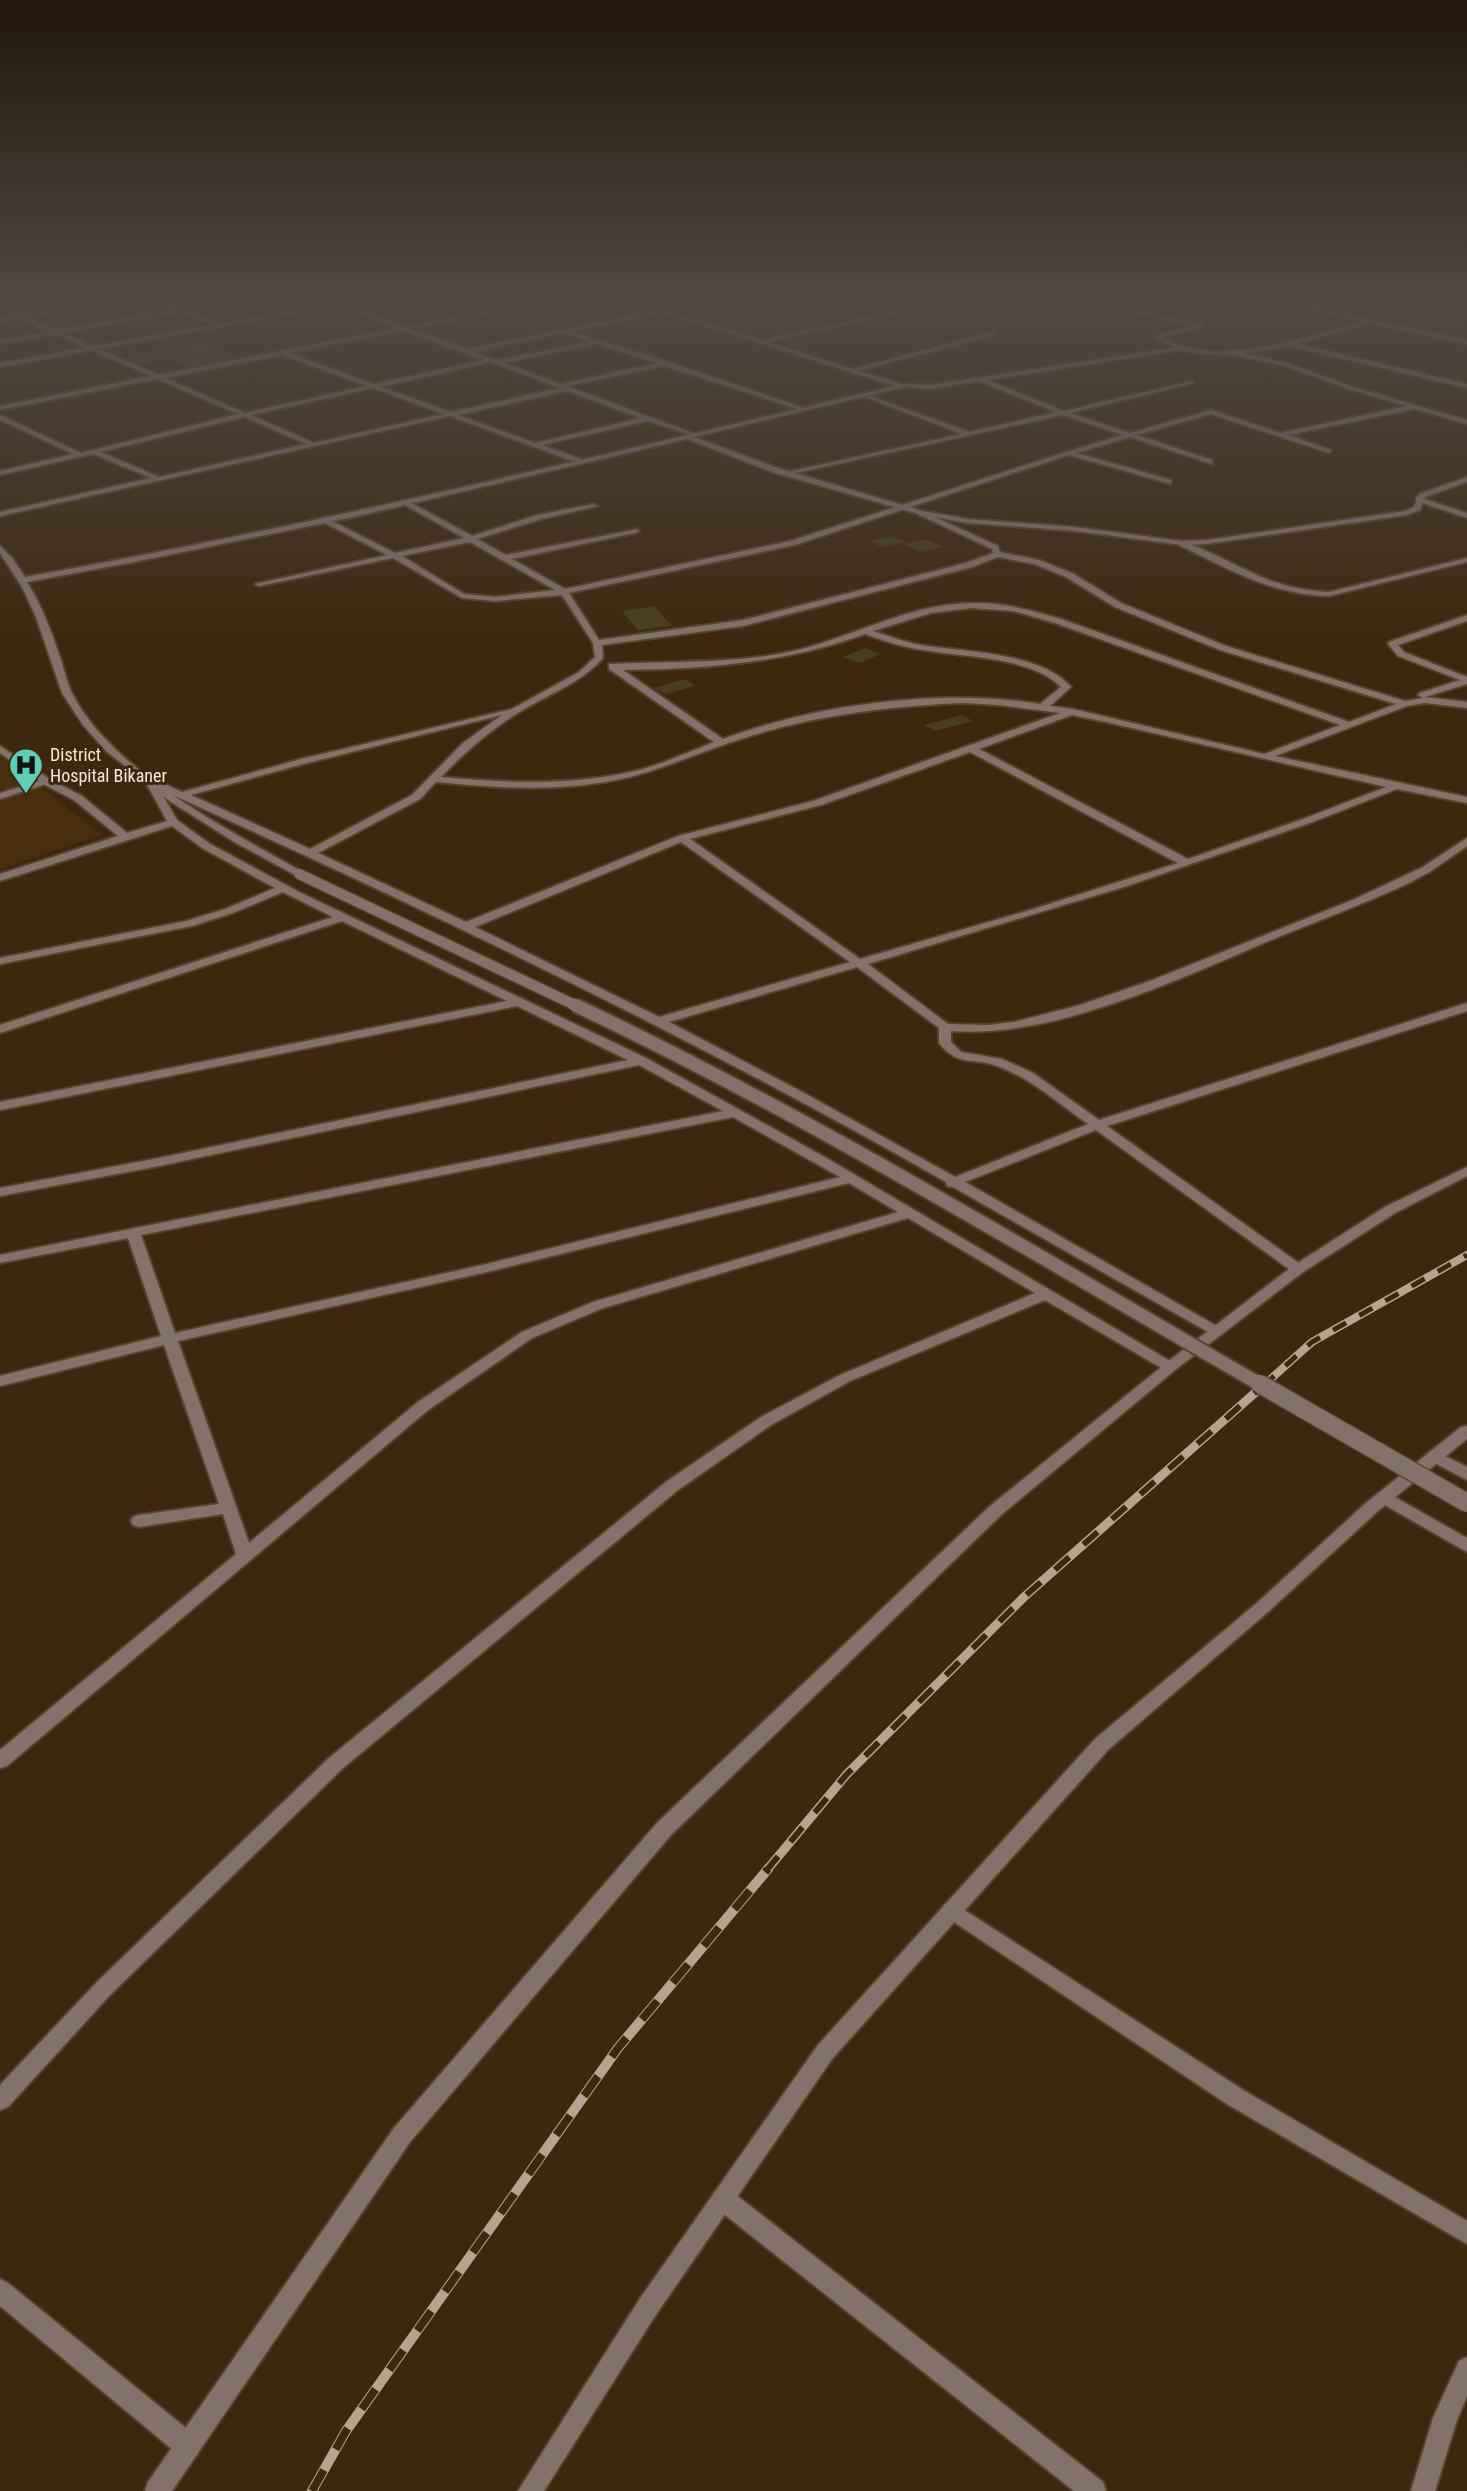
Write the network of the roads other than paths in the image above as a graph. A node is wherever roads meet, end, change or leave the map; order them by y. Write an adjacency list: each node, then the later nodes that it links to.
1 (245, 415): 13 (street)
2 (440, 415): 21 (street)
3 (449, 415): 22 (street)
4 (643, 415): 15 (street)
5 (776, 415): 19 (street)
6 (918, 415): 17 (street)
7 (1047, 415): 17 (street)
8 (1070, 415): 20 (street)
9 (1200, 415): 20 (street)
10 (1221, 415): 18 (street)
11 (1374, 415): 18 (street)
12 (1444, 415): 16 (street)
13 (242, 416): 21 (street); 24 (street)
14 (0, 418): 26 (street)
15 (651, 418): 19 (street); 22 (street)
16 (1467, 422)
17 (968, 434): 30 (street)
18 (1282, 434): 23 (street)
19 (690, 435): 27 (street); 30 (street)
20 (1131, 436): 25 (street); 28 (street)
21 (311, 444): 31 (street)
22 (533, 445): 27 (street)
23 (1329, 451)
24 (95, 452): 26 (street); 31 (street)
25 (1068, 453): 33 (street); 37 (street)
26 (80, 455): 29 (street)
27 (578, 461): 35 (street)
28 (1209, 461)
29 (0, 473)
30 (786, 473): 37 (street)
31 (159, 479): 39 (street)
32 (1467, 479): 34 (street)
33 (1168, 482)
34 (1419, 499): 40 (street); 44 (street)
35 (406, 502): 41 (street); 43 (street)
36 (594, 506): 43 (street)
37 (899, 506): 38 (street); 52 (street)
38 (922, 513): 44 (street); 46 (street)
39 (0, 514)
40 (1467, 516)
41 (326, 520): 47 (street); 50 (street)
42 (635, 531): 48 (street)
43 (471, 538): 47 (street); 48 (street)
44 (1182, 544): 49 (street)
45 (0, 548): 50 (street)
46 (997, 554): 55 (street); 60 (street)
47 (396, 556): 51 (street); 52 (street)
48 (505, 558): 52 (street)
49 (1467, 559)
50 (23, 580): 71 (street)
51 (258, 584)
52 (564, 592): 55 (street)
53 (1467, 618): 58 (street)
54 (866, 632): 57 (street); 62 (street); 65 (street)
55 (597, 643): 56 (street)
56 (599, 658): 57 (street); 63 (street)
57 (612, 667): 66 (street)
58 (1467, 681): 59 (street)
59 (1418, 696)
60 (1405, 704): 61 (street); 65 (street)
61 (1467, 705)
62 (1043, 707): 64 (street); 66 (street)
63 (516, 710): 70 (street); 74 (street)
64 (1073, 712): 68 (street); 69 (street)
65 (1349, 725): 69 (street)
66 (721, 742): 70 (street)
67 (0, 749): 72 (street)
68 (972, 749): 79 (street); 82 (street)
69 (1265, 757): 73 (street)
70 (432, 779): 81 (street)
71 (150, 781): 74 (street); 77 (street); 115 (street, bridge)
72 (47, 782): 75 (street); 78 (street)
73 (1396, 786): 76 (street); 82 (street)
74 (181, 795): 81 (street)
75 (0, 796)
76 (1467, 800)
77 (173, 822): 78 (street); 84 (street)
78 (125, 837): 83 (street)
79 (682, 838): 86 (street); 88 (street)
80 (1467, 841): 92 (street)
81 (309, 854): 86 (street)
82 (1185, 862): 88 (street)
83 (0, 877)
84 (284, 888): 85 (street); 87 (street)
85 (344, 917): 89 (street); 93 (street)
86 (465, 927): 91 (street)
87 (0, 961)
88 (859, 963): 91 (street); 92 (street)
89 (520, 1002): 94 (street); 95 (street)
90 (1467, 1007): 97 (street)
91 (659, 1021): 100 (street)
92 (945, 1027): 97 (street)
93 (0, 1029)
94 (642, 1061): 96 (street); 101 (street)
95 (0, 1106)
96 (734, 1113): 99 (street); 103 (street)
97 (1098, 1125): 100 (street); 105 (street)
98 (1467, 1171): 105 (street)
99 (850, 1179): 102 (street); 108 (street)
100 (952, 1183): 107 (street)
101 (0, 1192)
102 (910, 1213): 106 (street); 119 (street)
103 (133, 1233): 104 (street); 108 (street)
104 (0, 1259)
105 (1298, 1269): 107 (street)
106 (1046, 1294): 109 (street); 122 (street)
107 (1217, 1332): 109 (street)
108 (168, 1339): 110 (street); 116 (street)
109 (1170, 1367): 127 (street)
110 (0, 1381)
111 (1467, 1431): 112 (street)
112 (1435, 1456): 113 (street); 114 (street)
113 (1467, 1474)
114 (1384, 1497): 118 (street); 121 (street)
115 (1467, 1503)
116 (228, 1508): 117 (street); 119 (street)
117 (139, 1521)
118 (1467, 1546)
119 (245, 1555): 120 (street)
120 (0, 1761)
121 (952, 1910): 123 (street); 124 (street)
122 (0, 2100)
123 (723, 2199): 129 (street); 130 (street)
124 (1467, 2233)
125 (0, 2291): 127 (street)
126 (1467, 2369): 131 (street)
127 (188, 2446): 128 (street)
128 (157, 2491)
129 (530, 2491)
130 (1094, 2491)
131 (1423, 2491)

